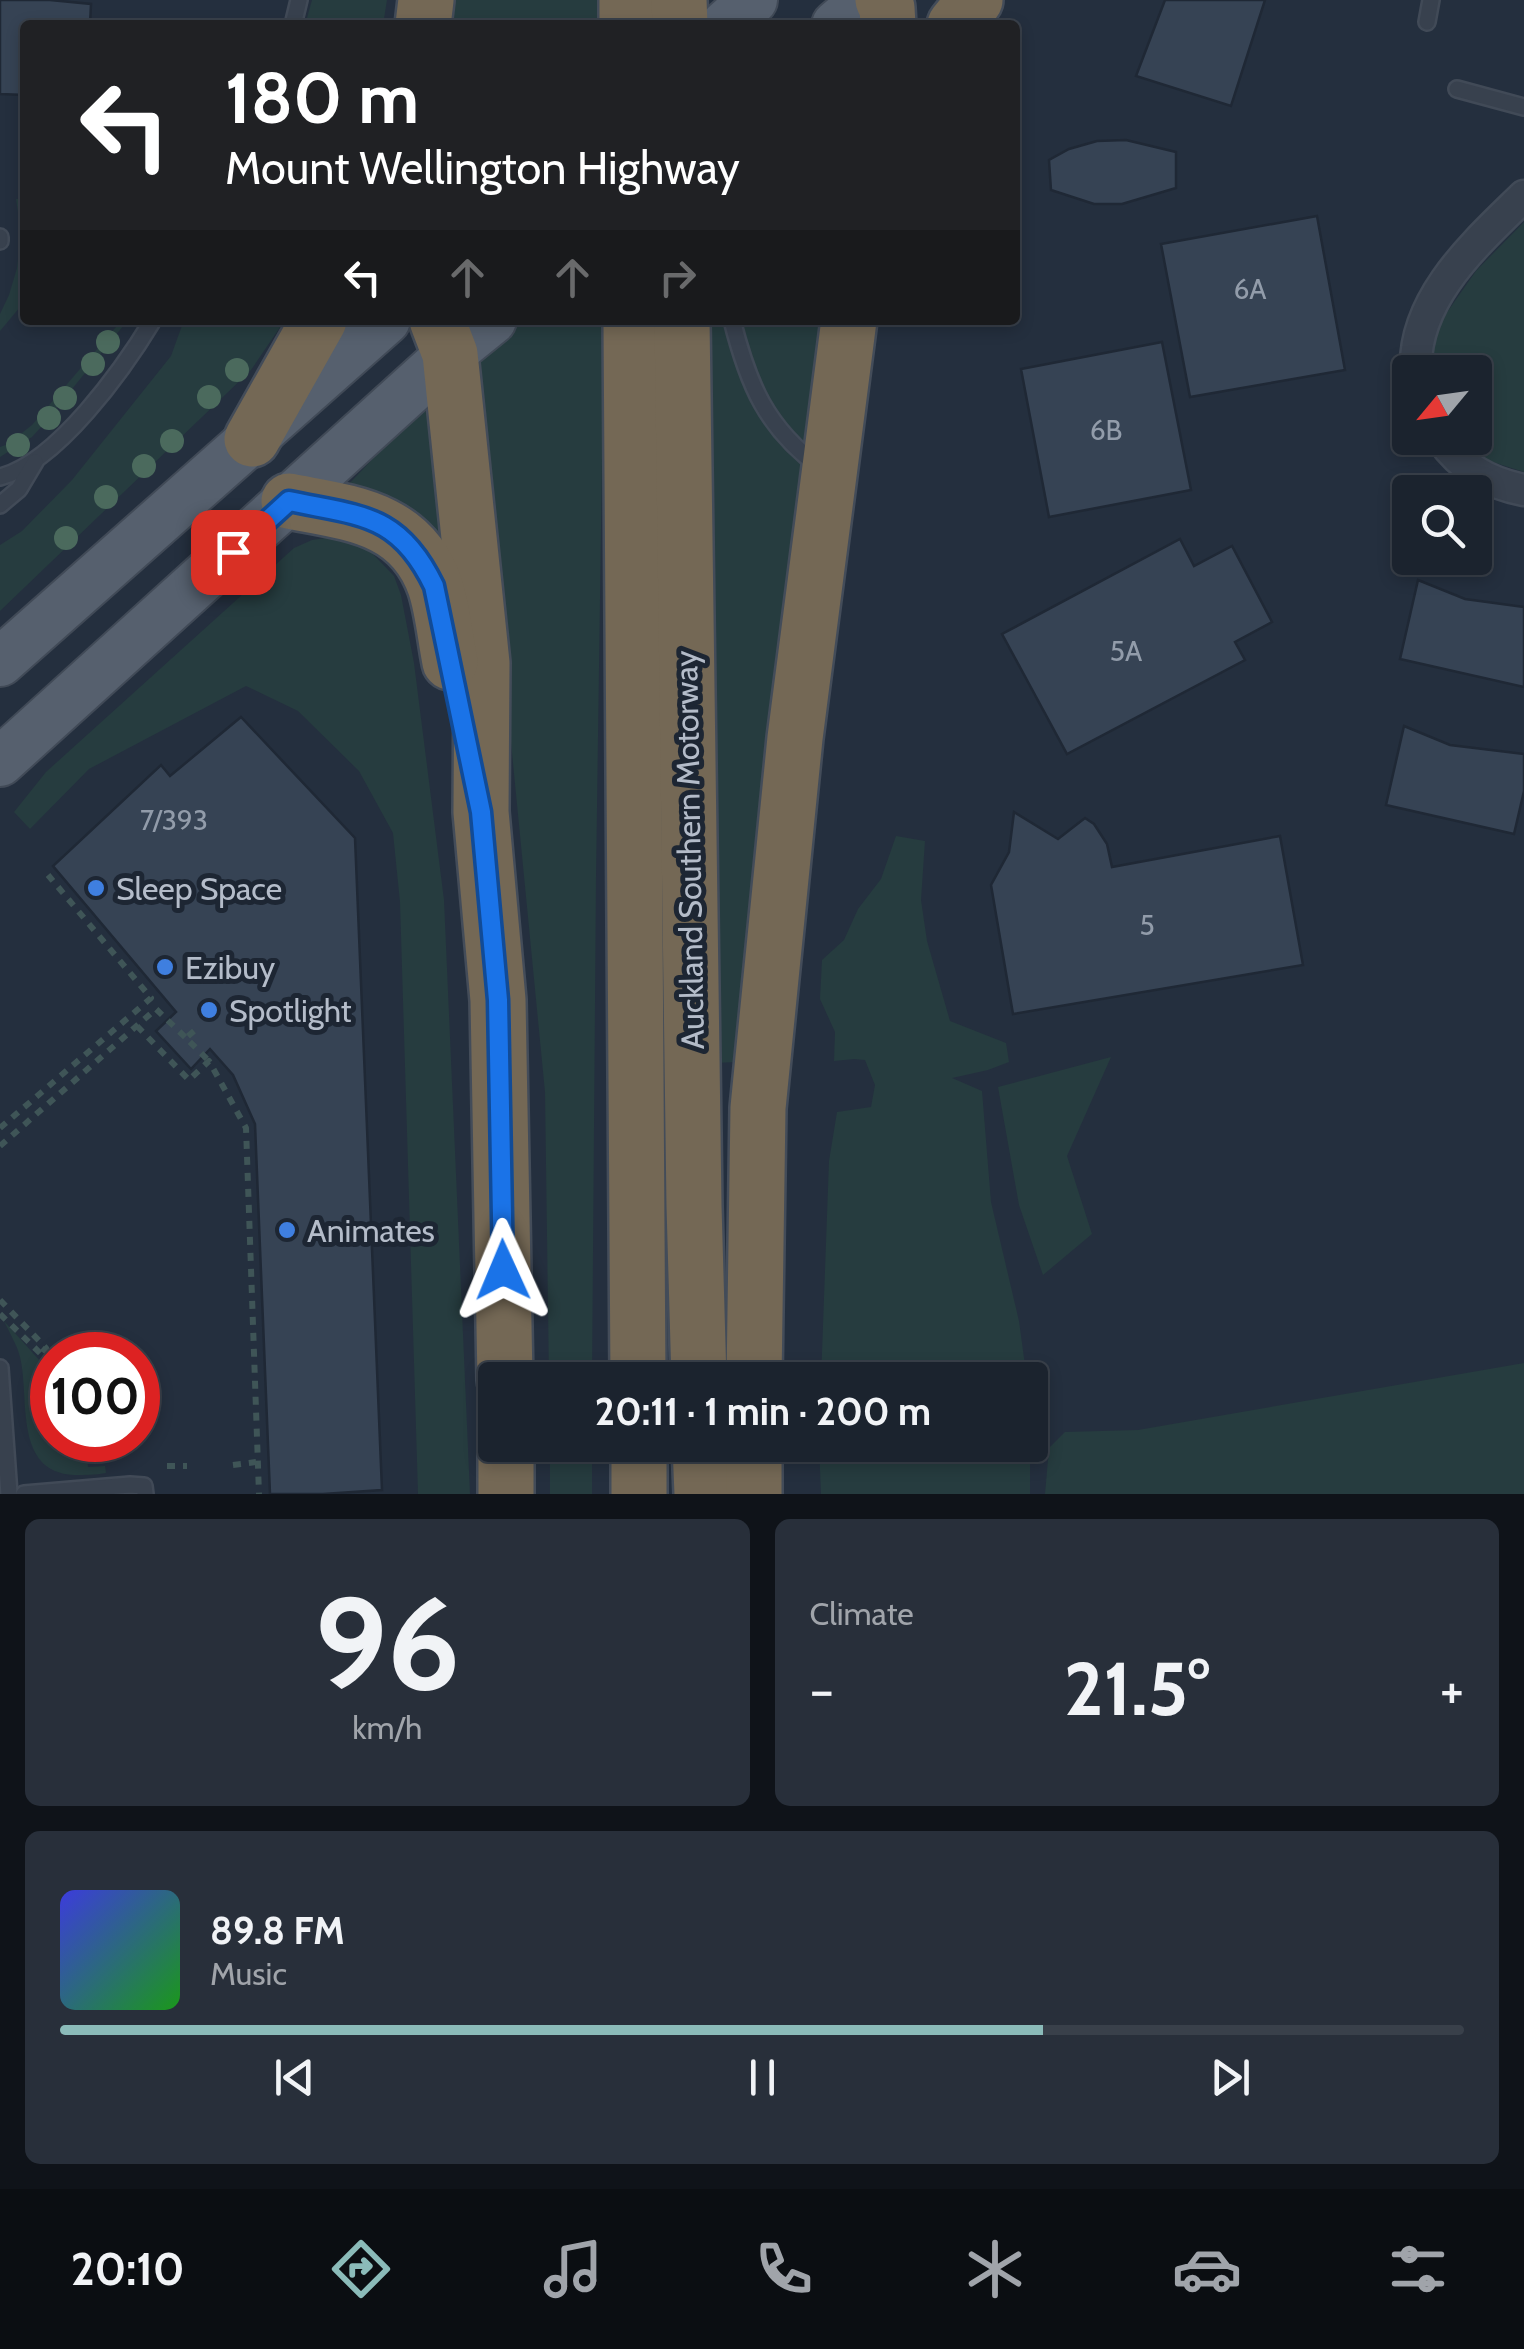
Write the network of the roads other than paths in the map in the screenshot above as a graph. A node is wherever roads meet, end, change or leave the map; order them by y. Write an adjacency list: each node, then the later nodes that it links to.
1 (627, 0): 6 (highway)
2 (754, 0): 6 (main road)
3 (865, 0): 7 (main road)
4 (975, 0): 8 (highway)
5 (1431, 0): 9 (lane)
6 (678, 19)
7 (842, 20)
8 (959, 20)
9 (1427, 22)
10 (1457, 90): 11 (lane)
11 (1524, 107)
12 (1524, 196): 22 (street)
13 (150, 325): 25 (lane)
14 (316, 325): 23 (highway)
15 (380, 325): 23 (main road)
16 (478, 325): 21 (main road)
17 (631, 325): 35 (highway, Auckland Southern Motorway)
18 (682, 325): 36 (highway, Auckland Southern Motorway)
19 (733, 325): 26 (lane)
20 (849, 325): 26 (highway)
21 (444, 337): 29 (main road); 33 (highway)
22 (1416, 355)
23 (252, 439): 31 (main road)
24 (1454, 455): 28 (street)
25 (37, 458): 27 (lane); 30 (lane)
26 (828, 473): 37 (highway)
27 (0, 477)
28 (1524, 490)
29 (289, 501): 32 (main road); 33 (highway)
30 (0, 506)
31 (0, 662)
32 (0, 762)
33 (481, 812): 34 (highway)
34 (505, 1362)
35 (638, 1362)
36 (698, 1362)
37 (754, 1362)
38 (0, 1368): 43 (lane)
39 (506, 1462): 46 (highway)
40 (639, 1462): 47 (highway)
41 (701, 1462): 48 (highway)
42 (754, 1462): 49 (highway)
43 (9, 1494)
44 (24, 1494): 45 (lane)
45 (145, 1494)
46 (506, 1494)
47 (639, 1494)
48 (702, 1494)
49 (754, 1494)

